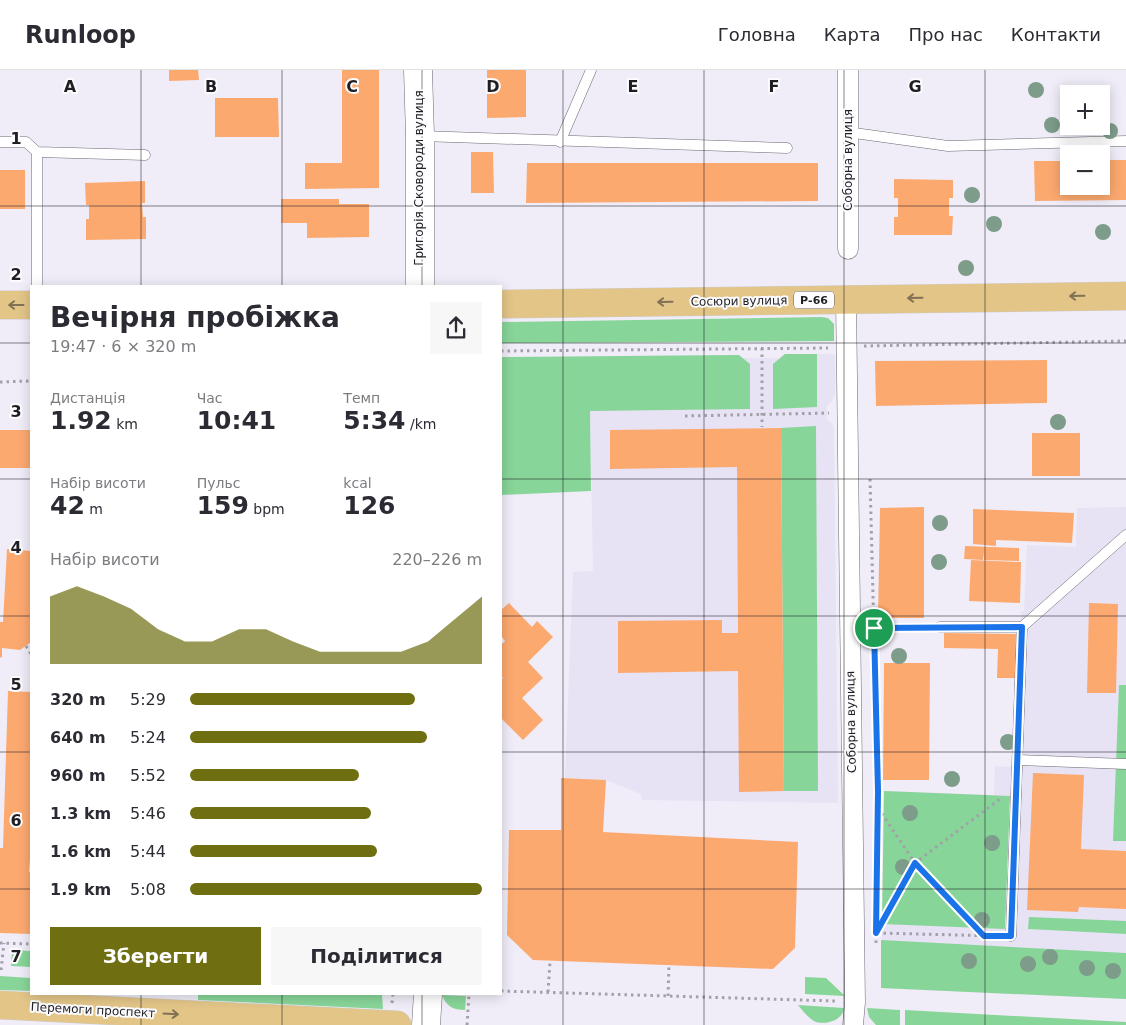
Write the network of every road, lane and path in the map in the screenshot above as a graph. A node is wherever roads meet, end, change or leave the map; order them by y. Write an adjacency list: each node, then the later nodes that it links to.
1 (418, 70): 5 (street, Григорія Сковороди вулиця)
2 (591, 70): 8 (lane)
3 (848, 70): 4 (street, Соборна вулиця)
4 (847, 132): 6 (lane); 12 (street, Соборна вулиця)
5 (420, 136): 8 (lane); 14 (street, Григорія Сковороди вулиця)
6 (1126, 141)
7 (0, 142): 10 (lane)
8 (560, 142): 9 (lane)
9 (787, 148)
10 (37, 152): 11 (lane); 13 (lane)
11 (145, 155)
12 (848, 249)
13 (37, 285)
14 (420, 285)
15 (1126, 296): 16 (main road, Сосюри вулиця / Р-66, one-way to 16)
16 (846, 299): 17 (main road, Сосюри вулиця / Р-66, one-way to 17); 21 (street, Соборна вулиця)
17 (502, 304)
18 (0, 305): 19 (main road, one-way to 18)
19 (30, 305)
20 (1126, 341): 21 (path)
21 (846, 347): 22 (path); 26 (street, Соборна вулиця)
22 (762, 348): 23 (path); 27 (path)
23 (502, 351)
24 (0, 382): 25 (path)
25 (30, 382)
26 (847, 412): 27 (path); 56 (street, Соборна вулиця)
27 (762, 414): 28 (path); 29 (path)
28 (685, 416)
29 (762, 427)
30 (870, 472): 34 (path)
31 (1126, 535): 33 (lane)
32 (940, 627): 33 (lane); 34 (path)
33 (1022, 627): 37 (lane)
34 (874, 628): 40 (path)
35 (26, 646): 36 (path)
36 (30, 652)
37 (1018, 760): 38 (lane); 39 (lane)
38 (1126, 764)
39 (1016, 787): 41 (path); 44 (lane)
40 (878, 807): 41 (path); 42 (path)
41 (915, 863): 42 (path); 43 (path)
42 (876, 933): 43 (path); 47 (path)
43 (984, 936): 44 (path)
44 (1011, 936)
45 (2, 943): 46 (path); 50 (path)
46 (30, 944)
47 (876, 950)
48 (550, 962): 52 (path)
49 (669, 964): 55 (path)
50 (1, 970)
51 (502, 991): 52 (path)
52 (548, 992): 55 (path)
53 (428, 995): 59 (street)
54 (469, 995): 60 (path)
55 (668, 996): 56 (path)
56 (855, 1002): 61 (street, Соборна вулиця)
57 (0, 1005): 58 (main road, Перемоги проспект, one-way to 58)
58 (397, 1025)
59 (426, 1025)
60 (467, 1025)
61 (853, 1025)

